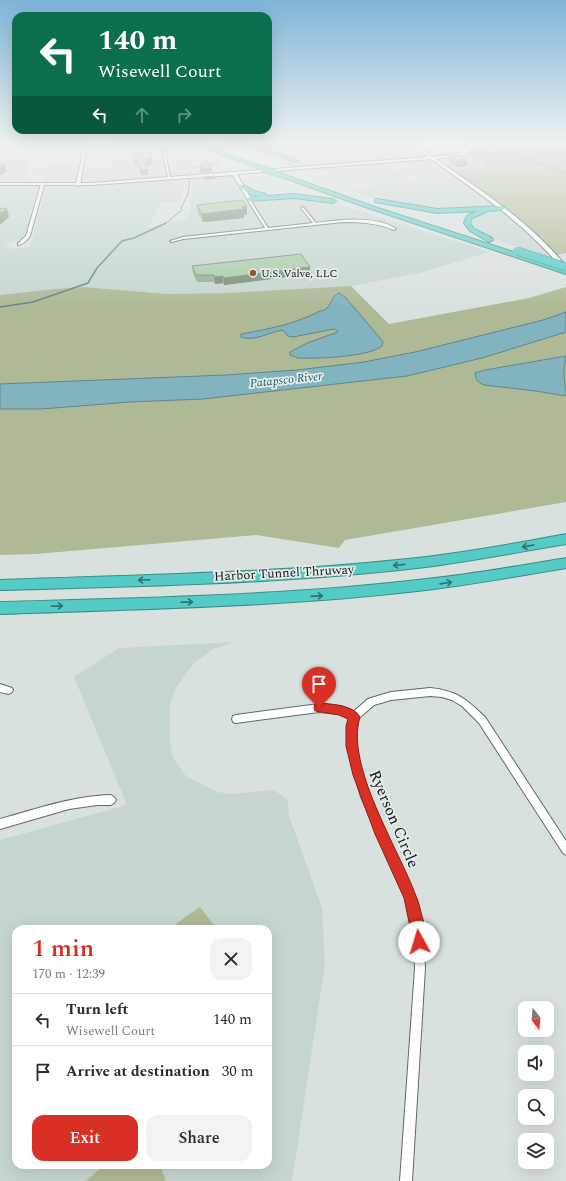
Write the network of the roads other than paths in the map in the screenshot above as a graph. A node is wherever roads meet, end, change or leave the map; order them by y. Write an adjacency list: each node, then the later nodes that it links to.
1 (38, 198): 15 (street)
2 (249, 198): 12 (street)
3 (312, 198): 11 (highway)
4 (350, 198): 11 (highway)
5 (358, 198): 16 (highway)
6 (366, 198): 9 (highway)
7 (488, 198): 9 (main road)
8 (303, 208): 10 (street)
9 (502, 208): 16 (highway); 18 (main road)
10 (315, 224): 12 (street); 13 (street)
11 (420, 224): 16 (highway)
12 (267, 229): 14 (street)
13 (394, 229)
14 (172, 241)
15 (19, 244)
16 (512, 251): 17 (highway, bridge); 18 (highway)
17 (566, 267)
18 (566, 271)
19 (566, 539): 21 (highway, Harbor Tunnel Thruway, one-way to 21)
20 (566, 563): 22 (highway, Harbor Tunnel Thruway, one-way to 20)
21 (0, 585)
22 (0, 608)
23 (0, 688): 24 (street)
24 (9, 690)
25 (354, 717): 26 (street); 29 (street); 30 (street, Ryerson Circle)
26 (236, 719)
27 (111, 800): 28 (street)
28 (0, 824)
29 (566, 850)
30 (406, 1181)

